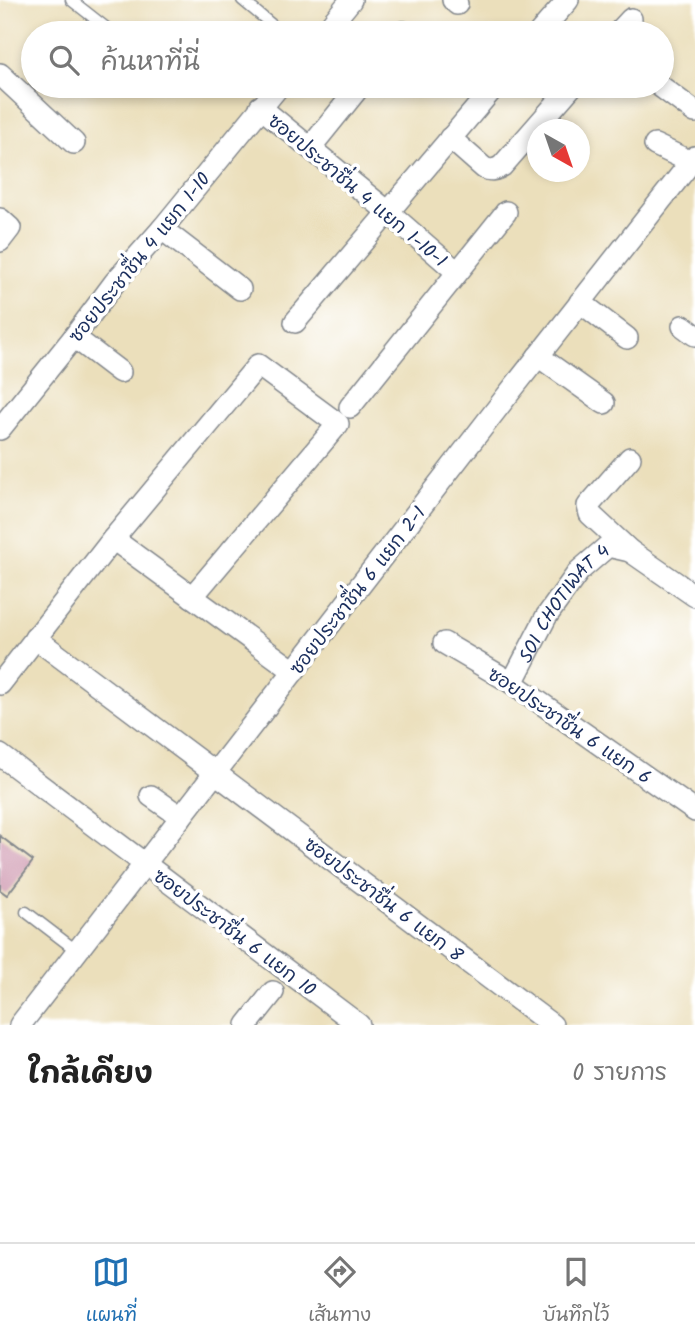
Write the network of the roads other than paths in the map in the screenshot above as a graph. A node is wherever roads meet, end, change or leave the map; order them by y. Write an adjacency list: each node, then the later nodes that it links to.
1 (71, 0): 5 (lane)
2 (242, 0): 6 (lane)
3 (351, 0): 7 (street)
4 (568, 0): 8 (street)
5 (98, 21)
6 (267, 21)
7 (334, 21)
8 (550, 21)
9 (0, 74): 10 (street)
10 (21, 94)
11 (674, 96): 18 (street)
12 (26, 98): 20 (street)
13 (268, 98): 17 (street, ซอยประชาชื่น 4 แยก 1-10)
14 (350, 98): 22 (street)
15 (485, 98): 19 (street)
16 (562, 98): 19 (street)
17 (260, 107): 22 (street, ซอยประชาชื่น 4 แยก 1-10-1); 27 (street, ซอยประชาชื่น 4 แยก 1-10)
18 (695, 112)
19 (450, 138): 24 (street)
20 (74, 143)
21 (655, 145): 23 (street)
22 (310, 148): 24 (street, ซอยประชาชื่น 4 แยก 1-10-1)
23 (693, 160): 31 (street, ซอยประชาชื่น 6 แยก 2-1)
24 (387, 211): 29 (street, ซอยประชาชื่น 4 แยก 1-10-1); 32 (street)
25 (506, 212): 29 (street)
26 (0, 219): 28 (street)
27 (162, 229): 30 (street); 33 (street, ซอยประชาชื่น 4 แยก 1-10)
28 (0, 241)
29 (457, 272): 38 (street)
30 (240, 289)
31 (580, 302): 34 (street); 35 (street, ซอยประชาชื่น 6 แยก 2-1)
32 (295, 322)
33 (74, 337): 36 (street); 39 (street, ซอยประชาชื่น 4 แยก 1-10)
34 (627, 338)
35 (538, 356): 37 (street); 47 (street, ซอยประชาชื่น 6 แยก 2-1)
36 (120, 372)
37 (604, 403)
38 (344, 415): 41 (street); 44 (street)
39 (0, 429)
40 (630, 458): 42 (street)
41 (113, 539): 44 (street); 45 (street)
42 (630, 551): 43 (street); 48 (street, SOI CHOTIWAT 4)
43 (695, 596)
44 (192, 597): 47 (street)
45 (36, 638): 49 (street); 51 (street, ซอยประชาชื่น 6 แยก 8)
46 (444, 643): 48 (street, ซอยประชาชื่น 6 แยก 6)
47 (294, 671): 51 (street, ซอยประชาชื่น 6 แยก 2-1)
48 (512, 683): 53 (street, ซอยประชาชื่น 6 แยก 6)
49 (0, 684)
50 (0, 755): 55 (street, ซอยประชาชื่น 6 แยก 10)
51 (216, 772): 54 (street, ซอยประชาชื่น 6 แยก 2-1); 62 (street, ซอยประชาชื่น 6 แยก 8)
52 (151, 796): 54 (street)
53 (695, 811)
54 (181, 817): 55 (street, ซอยประชาชื่น 6 แยก 2-1)
55 (145, 864): 57 (street, ซอยประชาชื่น 6 แยก 2-1); 61 (street, ซอยประชาชื่น 6 แยก 10)
56 (26, 912): 57 (lane)
57 (77, 951): 59 (street, ซอยประชาชื่น 6 แยก 2-1)
58 (273, 992): 60 (street)
59 (20, 1025)
60 (247, 1025)
61 (359, 1025)
62 (552, 1025)

